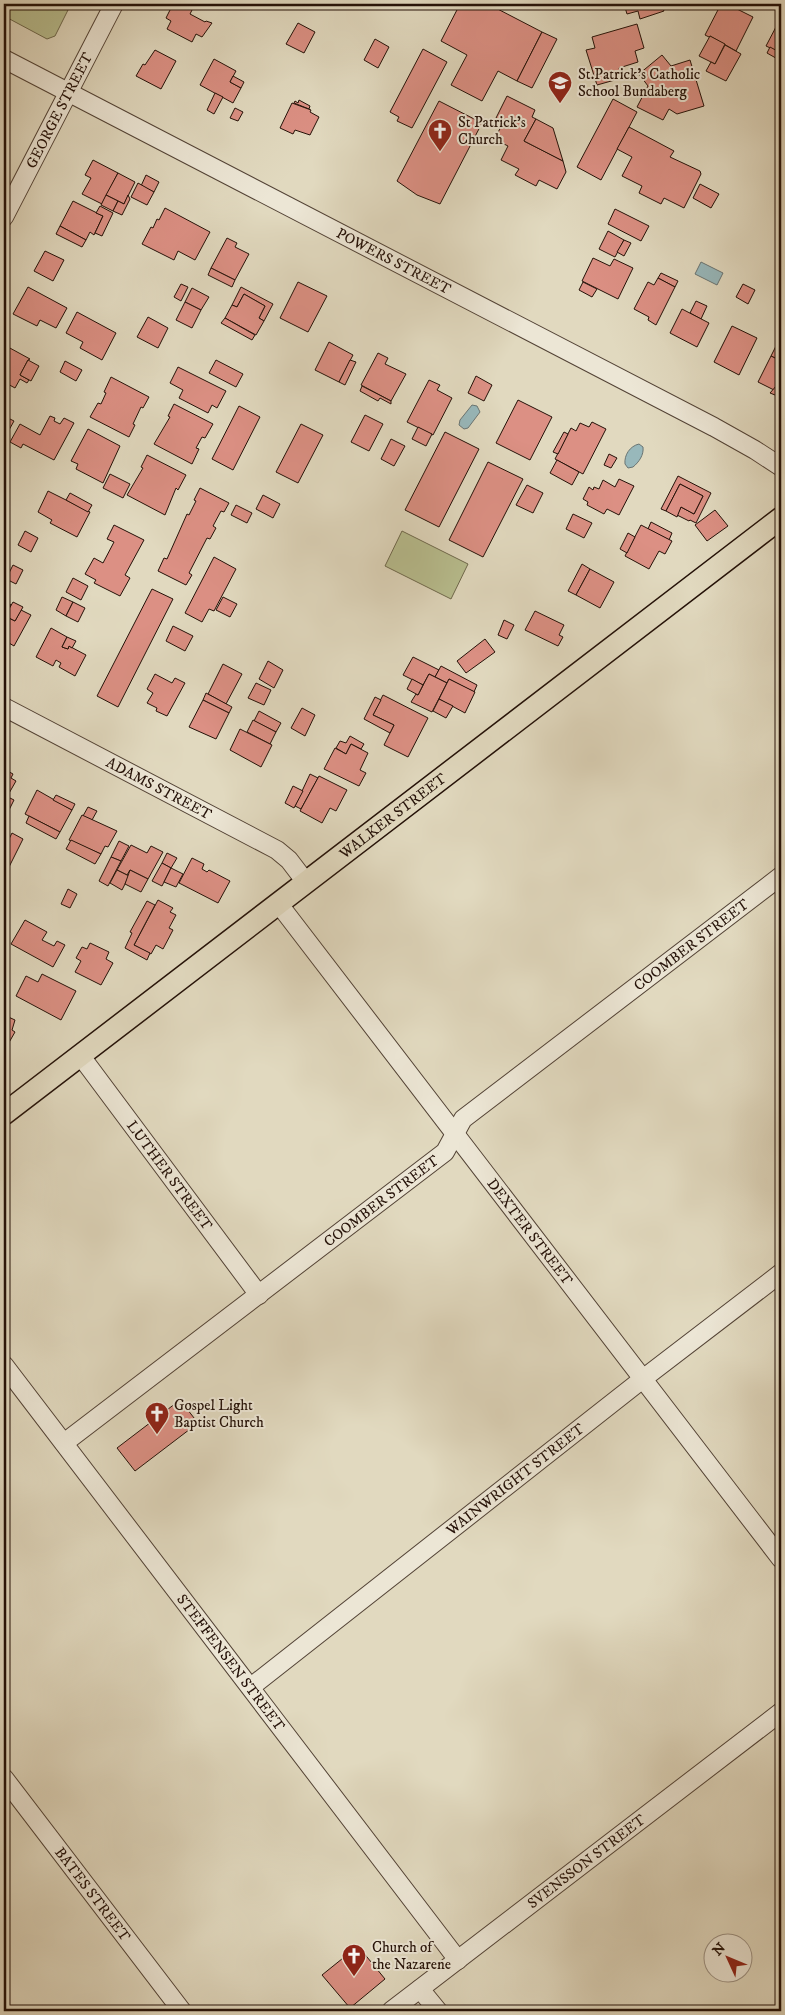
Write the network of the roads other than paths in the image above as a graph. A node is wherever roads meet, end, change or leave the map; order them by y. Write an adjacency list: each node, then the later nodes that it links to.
1 (114, 4): 3 (street, GEORGE STREET)
2 (4, 59): 3 (street, POWERS STREET)
3 (68, 92): 4 (street, GEORGE STREET); 5 (street, POWERS STREET)
4 (4, 217)
5 (781, 467)
6 (781, 518): 9 (main road, WALKER STREET)
7 (4, 707): 9 (street, ADAMS STREET)
8 (781, 876): 13 (street, COOMBER STREET)
9 (305, 881): 10 (main road, WALKER STREET)
10 (278, 903): 11 (main road, WALKER STREET); 13 (street, DEXTER STREET)
11 (80, 1055): 12 (main road, WALKER STREET); 15 (street, LUTHER STREET)
12 (4, 1114)
13 (455, 1133): 15 (street, COOMBER STREET); 17 (street, DEXTER STREET)
14 (781, 1273): 17 (street, WAINWRIGHT STREET)
15 (260, 1295): 18 (street, COOMBER STREET)
16 (4, 1365): 18 (street, STEFFENSEN STREET)
17 (644, 1378): 19 (street, DEXTER STREET); 20 (street, WAINWRIGHT STREET)
18 (64, 1443): 20 (street, STEFFENSEN STREET)
19 (781, 1559)
20 (252, 1688): 23 (street, STEFFENSEN STREET)
21 (781, 1712): 23 (street, SVENSSON STREET)
22 (4, 1778): 25 (street, BATES STREET)
23 (458, 1960): 24 (street, SVENSSON STREET)
24 (420, 1989): 26 (street, SVENSSON STREET); 27 (street)
25 (182, 2011)
26 (391, 2011)
27 (438, 2011)

